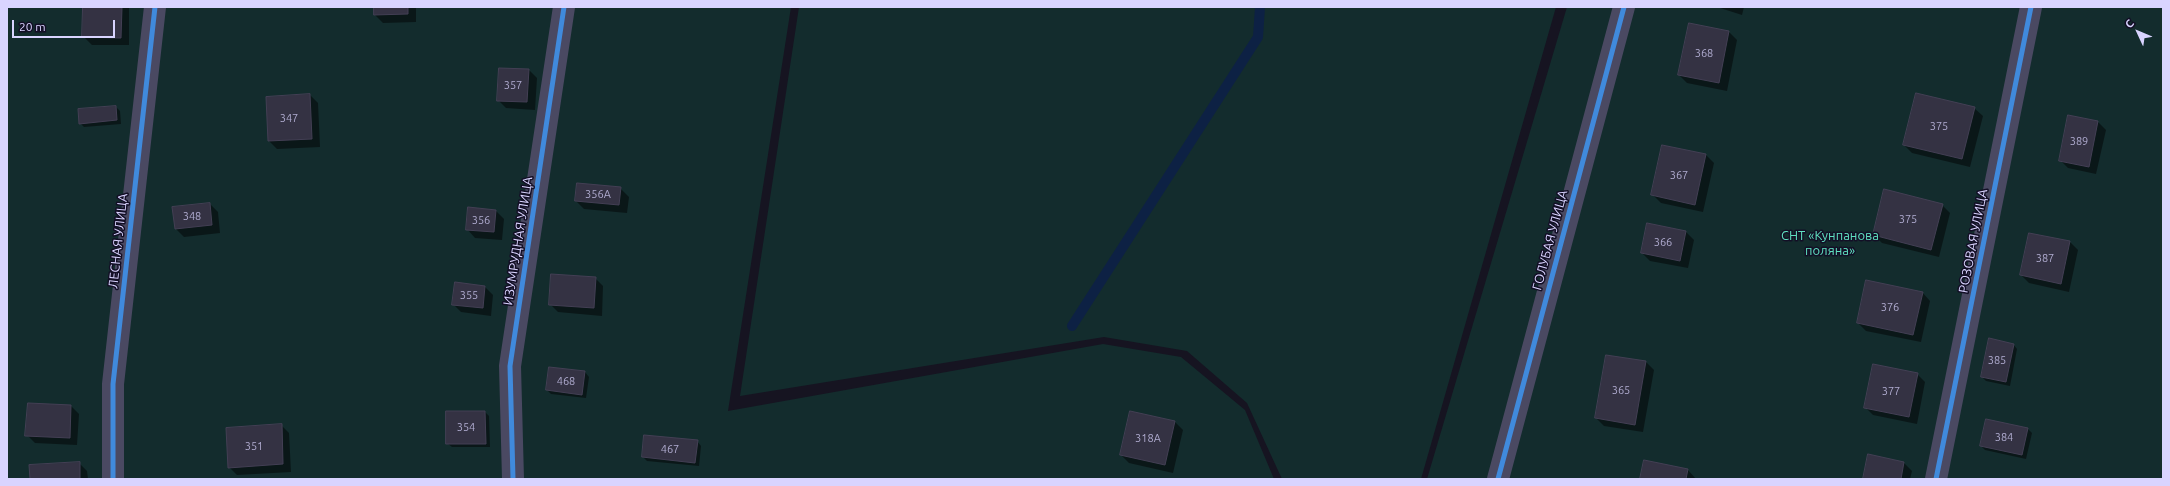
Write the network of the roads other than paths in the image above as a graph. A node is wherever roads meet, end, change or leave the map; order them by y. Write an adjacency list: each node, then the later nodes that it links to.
1 (155, 7): 5 (street, ЛЕСНАЯ УЛИЦА)
2 (564, 7): 6 (street, ИЗУМРУДНАЯ УЛИЦА)
3 (1624, 7): 7 (street, ГОЛУБАЯ УЛИЦА)
4 (2031, 7): 8 (street, РОЗОВАЯ УЛИЦА)
5 (113, 479)
6 (513, 479)
7 (1498, 479)
8 (1936, 479)

